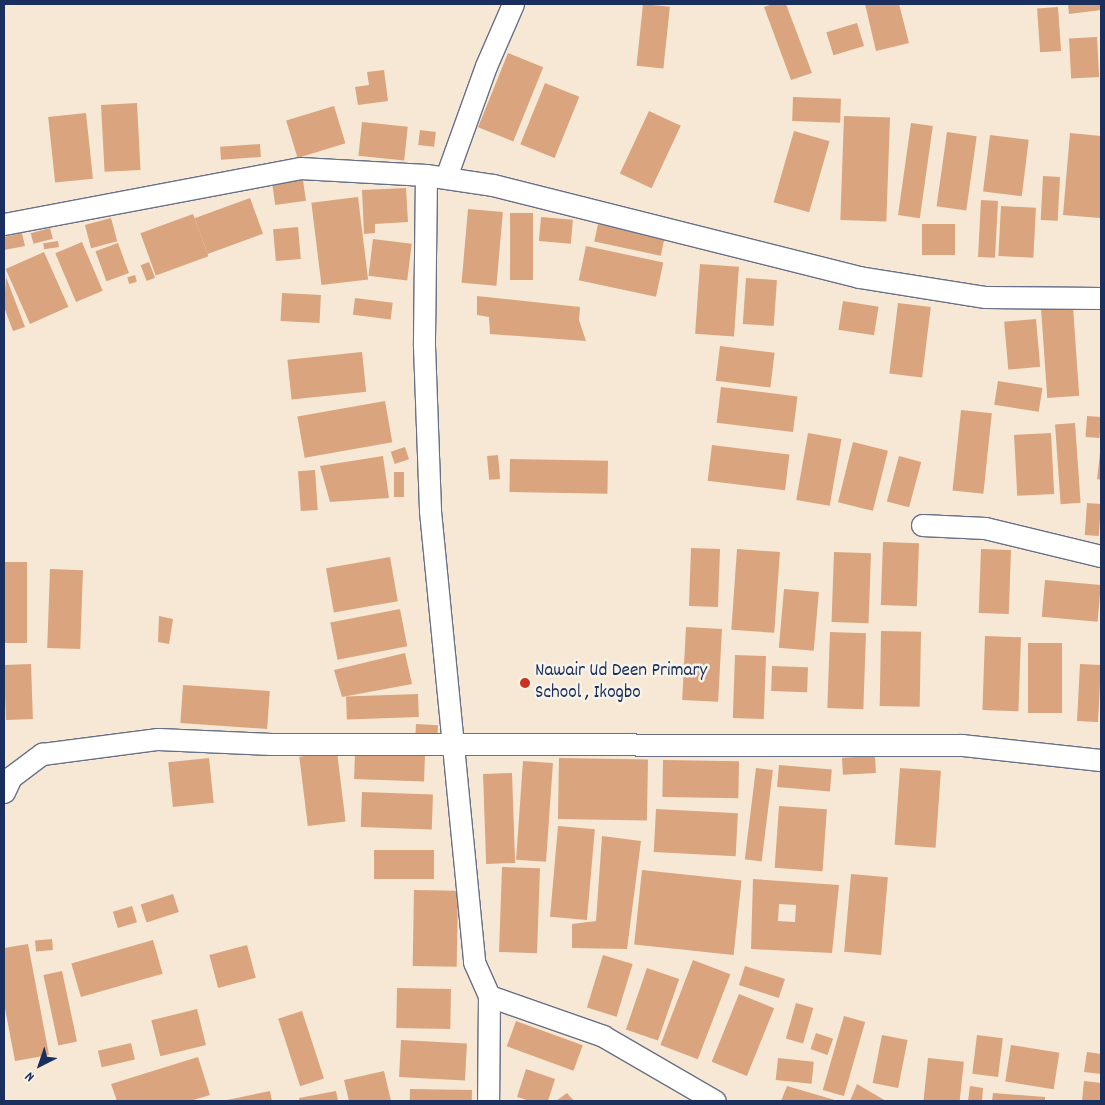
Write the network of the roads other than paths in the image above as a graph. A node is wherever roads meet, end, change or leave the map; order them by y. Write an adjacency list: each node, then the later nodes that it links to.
1 (513, 4): 2 (street)
2 (436, 176): 3 (street); 4 (street); 7 (street)
3 (4, 224)
4 (1101, 298)
5 (922, 525): 6 (street)
6 (1101, 556)
7 (455, 744): 8 (street); 9 (street); 10 (street)
8 (1101, 760)
9 (4, 792)
10 (488, 996): 11 (street); 12 (street)
11 (488, 1101)
12 (715, 1101)

